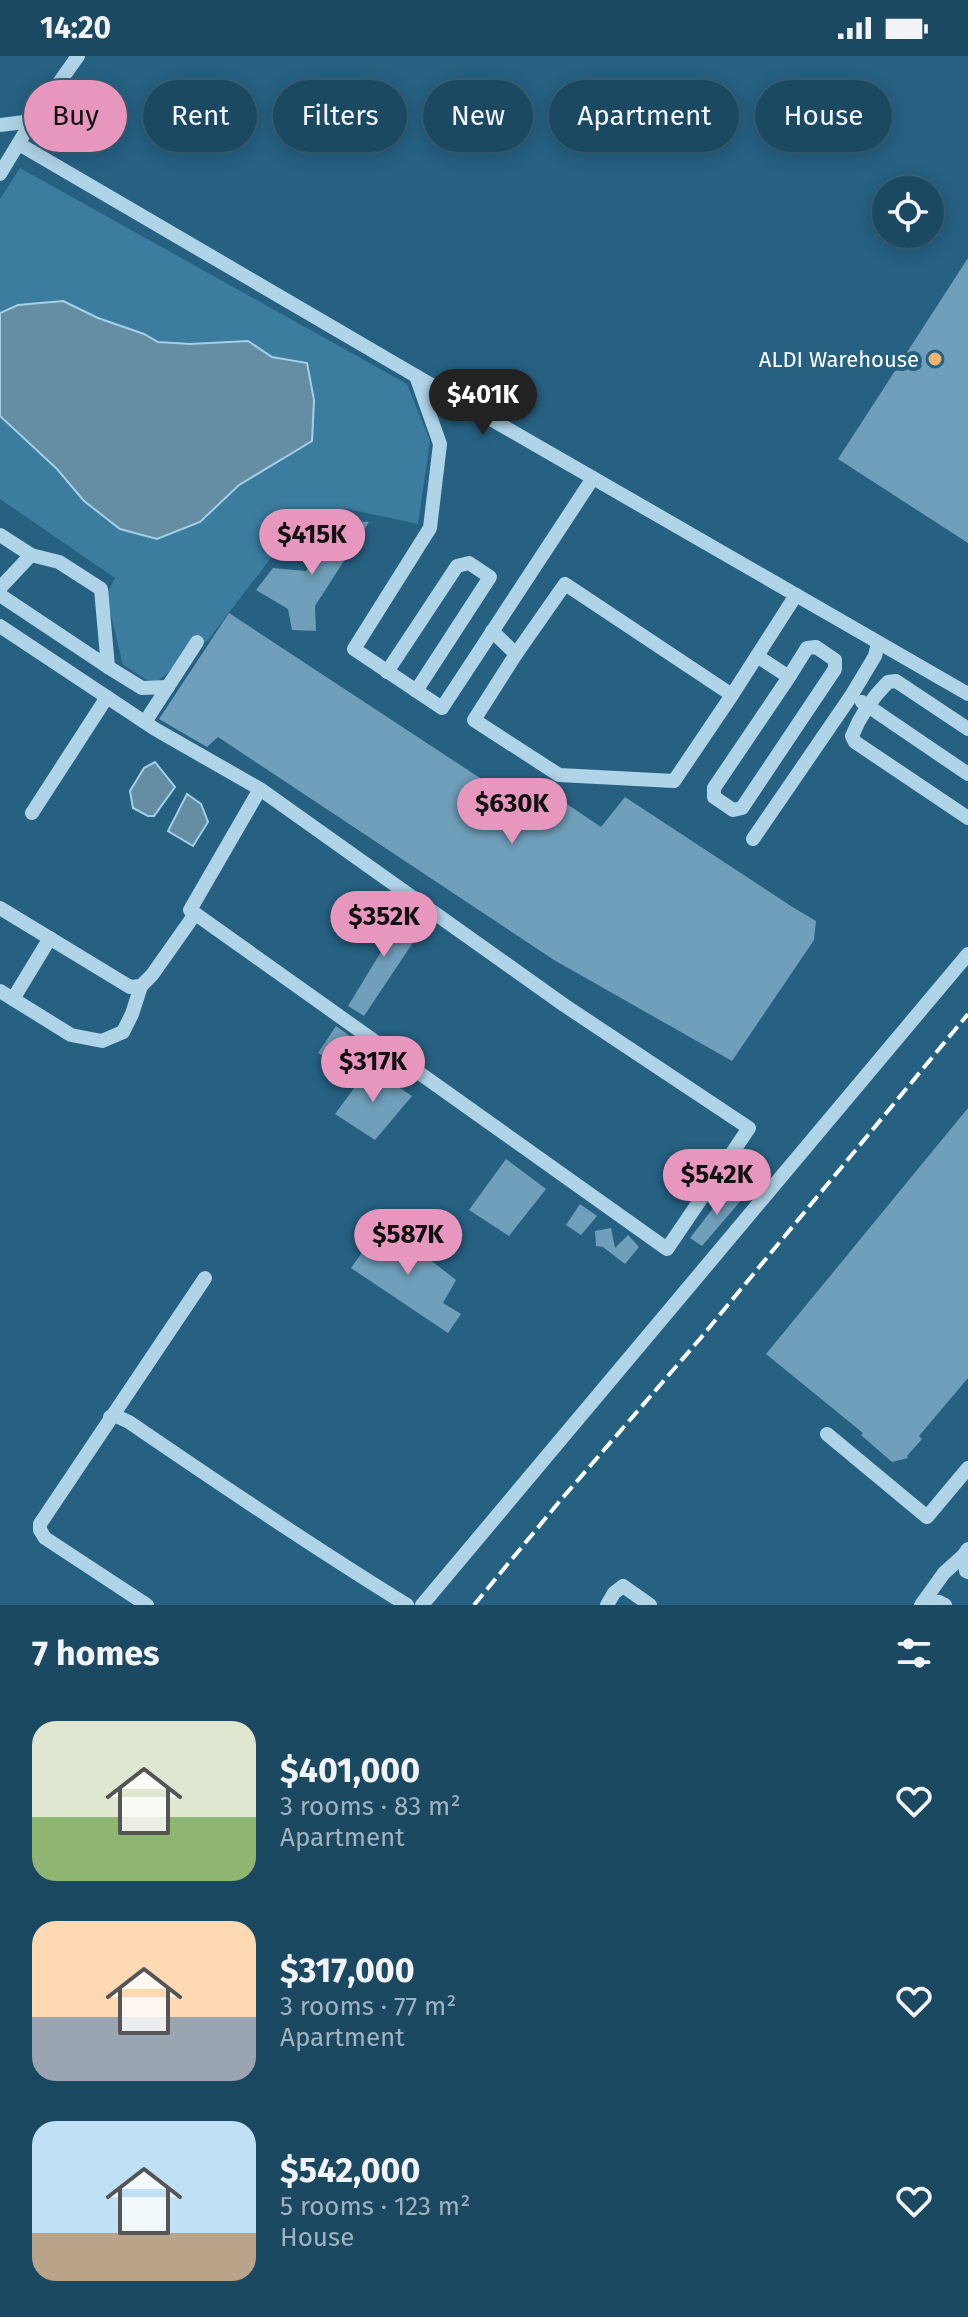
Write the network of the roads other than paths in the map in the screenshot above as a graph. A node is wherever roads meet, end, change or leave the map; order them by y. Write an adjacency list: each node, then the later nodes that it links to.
1 (78, 56): 2 (street)
2 (61, 80)
3 (24, 122): 4 (street)
4 (0, 125)
5 (24, 135): 6 (street)
6 (19, 144): 7 (street); 8 (street)
7 (0, 174)
8 (416, 376): 9 (street); 22 (street)
9 (593, 478): 14 (street); 16 (street)
10 (0, 535): 11 (street)
11 (31, 555): 12 (street); 21 (street)
12 (0, 588)
13 (0, 595): 21 (street)
14 (796, 595): 18 (street); 20 (street)
15 (0, 626): 29 (street)
16 (492, 631): 19 (street); 26 (street)
17 (197, 642): 25 (street)
18 (878, 643): 27 (street); 30 (street)
19 (516, 654): 28 (street); 28 (street)
20 (757, 656): 23 (street); 28 (street)
21 (108, 667): 25 (street)
22 (387, 672): 26 (street); 26 (street)
23 (789, 677): 24 (street); 24 (street)
24 (823, 686): 30 (street)
25 (168, 687): 32 (street)
26 (416, 691)
27 (968, 694)
28 (732, 695)
29 (107, 697): 32 (street); 37 (street)
30 (846, 703): 31 (street); 33 (street); 39 (street)
31 (868, 707): 33 (street); 34 (street); 35 (street)
32 (145, 722): 36 (street)
33 (857, 724): 38 (street)
34 (968, 729)
35 (968, 774)
36 (260, 789): 41 (street); 41 (street)
37 (32, 813)
38 (968, 818)
39 (753, 839)
40 (0, 908): 42 (street)
41 (195, 914): 44 (street)
42 (50, 938): 44 (street); 45 (street)
43 (968, 954): 54 (street)
44 (141, 986): 45 (street)
45 (6, 995)
46 (205, 1278): 47 (street)
47 (110, 1417): 52 (street); 53 (street)
48 (827, 1434): 49 (street)
49 (968, 1468)
50 (966, 1552): 51 (street); 57 (street)
51 (968, 1572)
52 (147, 1605)
53 (407, 1605)
54 (422, 1605)
55 (607, 1605): 56 (street)
56 (650, 1605)
57 (921, 1605)
58 (936, 1605): 59 (street)
59 (945, 1605)

